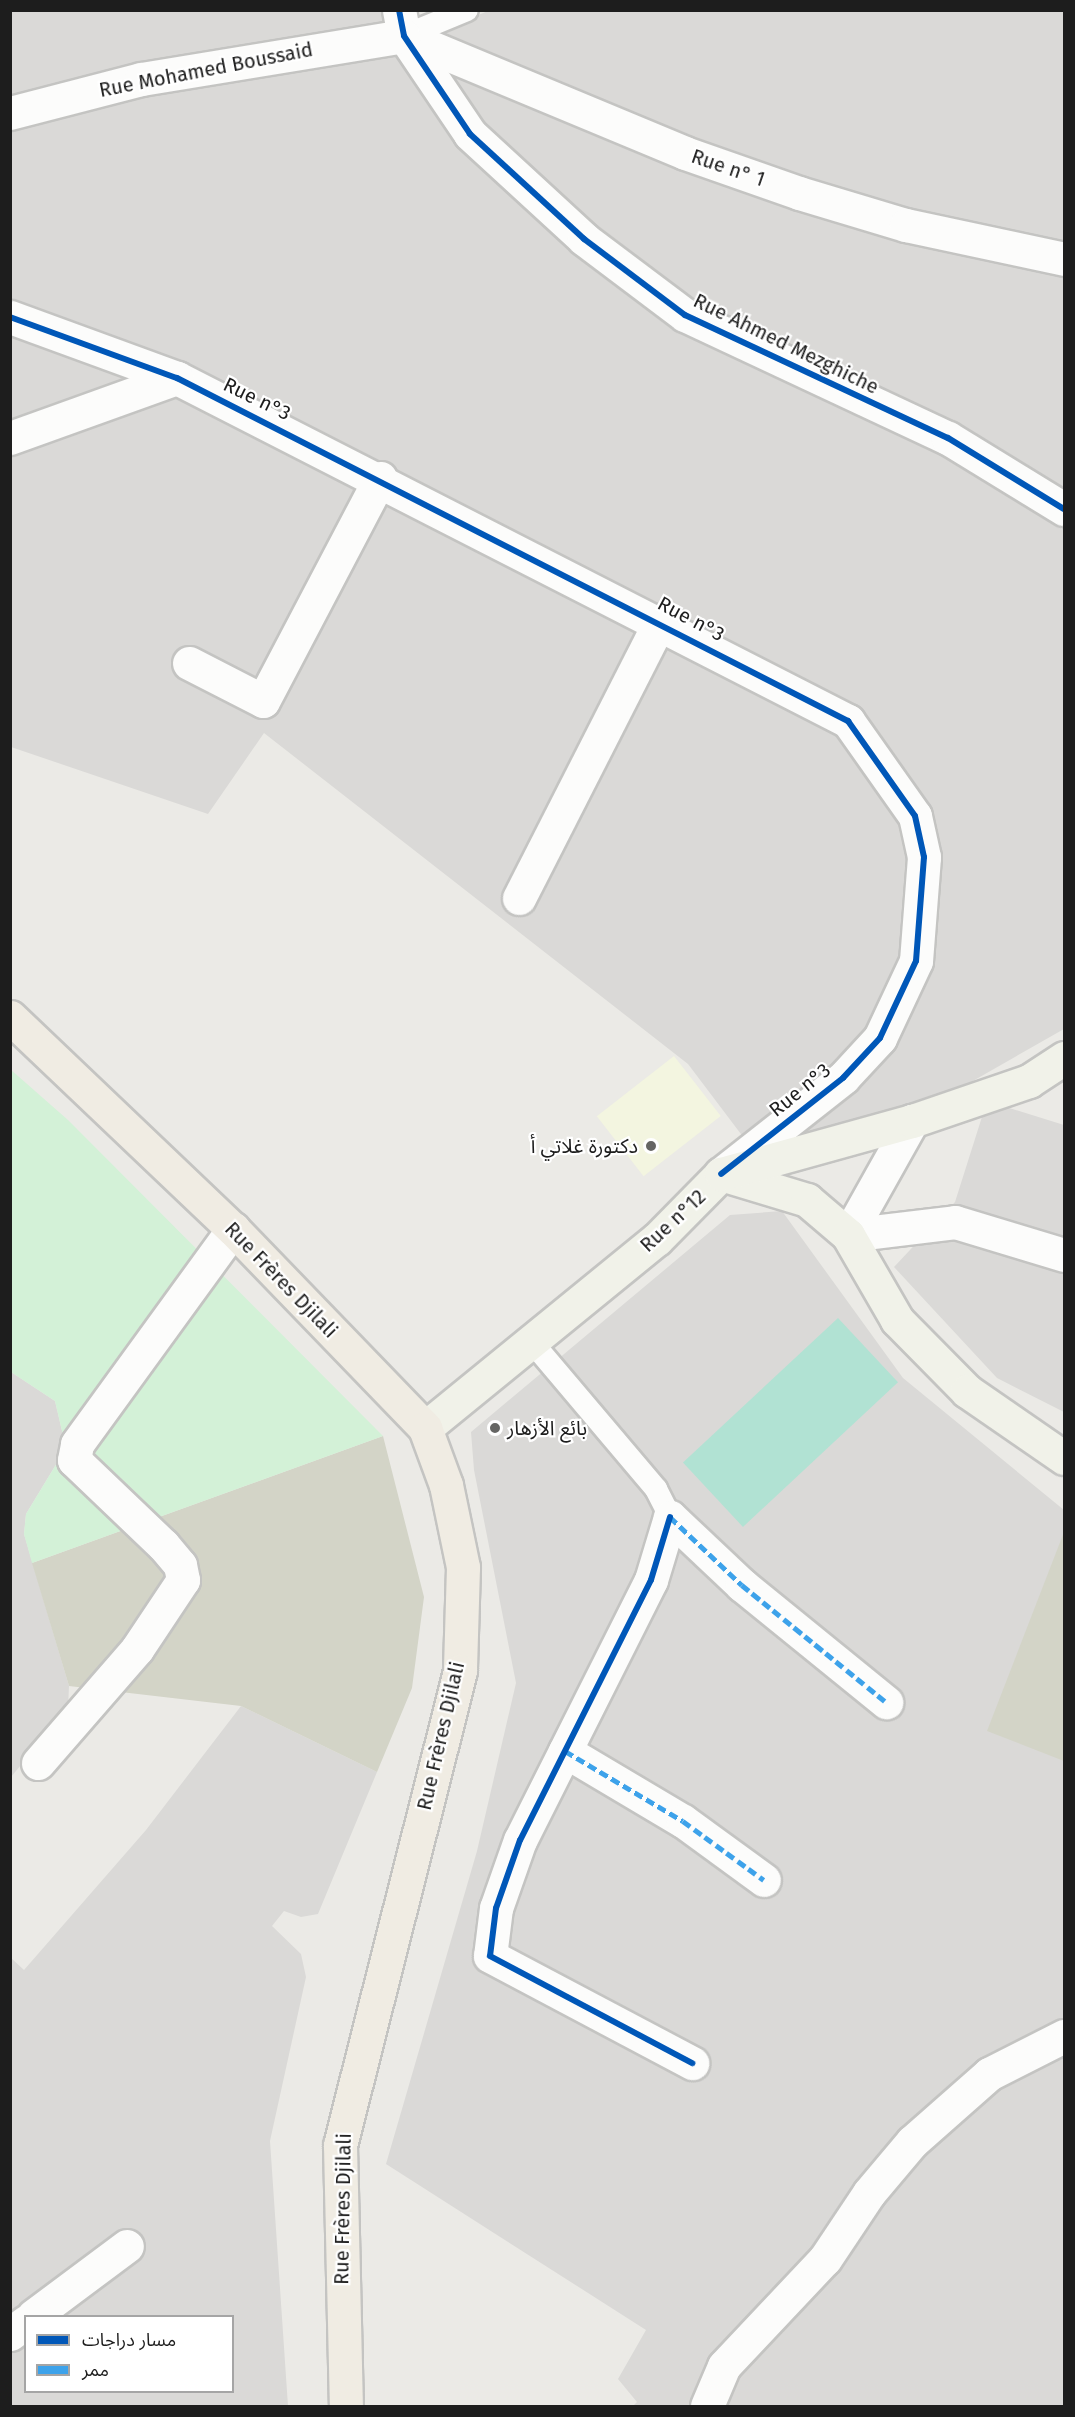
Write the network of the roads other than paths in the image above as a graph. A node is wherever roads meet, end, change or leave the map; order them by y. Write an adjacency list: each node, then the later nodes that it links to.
1 (468, 10): 2 (lane)
2 (402, 23): 3 (street, Rue Mohamed Boussaid); 4 (street, Rue n° 1); 9 (street, Rue Ahmed Mezghiche)
3 (10, 113)
4 (1065, 259)
5 (10, 316): 6 (street, Rue n°3)
6 (177, 378): 7 (street); 8 (street, Rue n°3)
7 (10, 438)
8 (380, 478): 10 (street, Rue n°3); 11 (street)
9 (1065, 509)
10 (660, 621): 12 (street); 18 (street, Rue n°3)
11 (189, 663)
12 (519, 898)
13 (10, 1017): 19 (main road, Rue Frères Djilali)
14 (1065, 1058): 16 (main road, Rue n°12)
15 (1065, 1076): 16 (street)
16 (1029, 1081): 17 (main road, Rue n°12)
17 (912, 1121): 18 (main road, Rue n°12); 20 (street)
18 (722, 1174): 20 (main road); 22 (main road, Rue n°12)
19 (233, 1229): 23 (main road, Rue Frères Djilali); 28 (street)
20 (848, 1235): 21 (street); 24 (main road)
21 (1065, 1255)
22 (531, 1341): 23 (main road, Rue n°12); 25 (lane)
23 (425, 1428): 36 (main road, Rue Frères Djilali)
24 (1065, 1458)
25 (670, 1517): 26 (street); 27 (street)
26 (886, 1702)
27 (565, 1751): 29 (street); 31 (street)
28 (38, 1763)
29 (764, 1880)
30 (1065, 2036): 37 (street)
31 (692, 2063)
32 (127, 2246): 33 (street)
33 (34, 2315)
34 (24, 2324): 35 (street)
35 (10, 2334)
36 (346, 2406)
37 (707, 2406)

